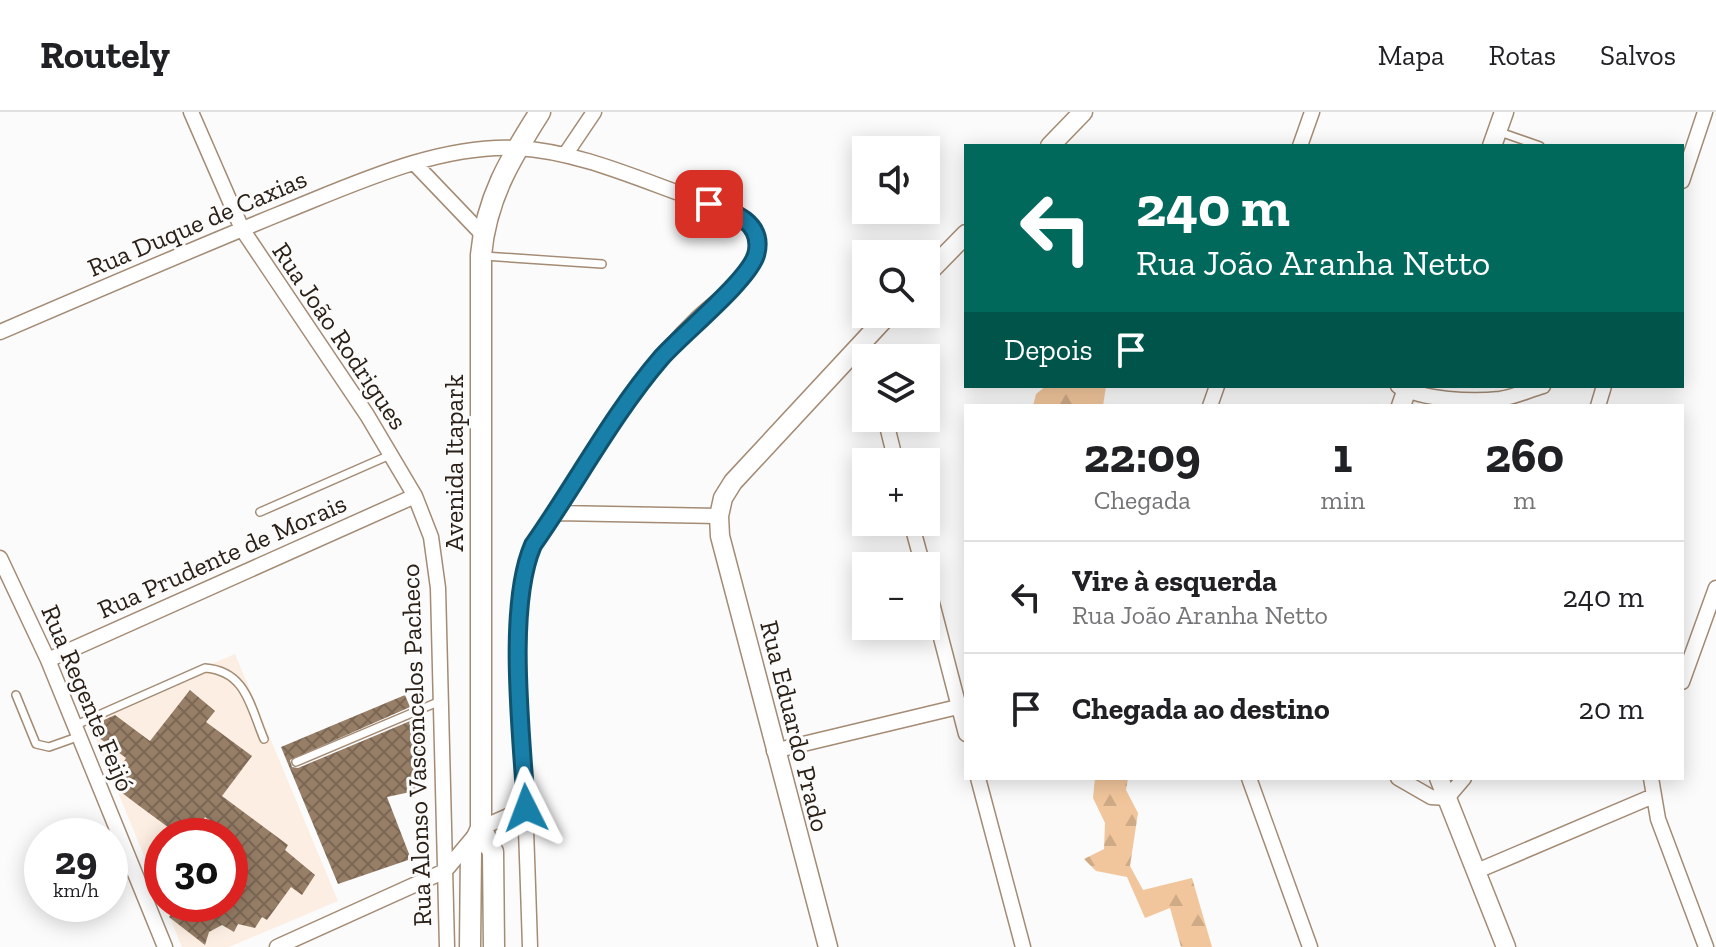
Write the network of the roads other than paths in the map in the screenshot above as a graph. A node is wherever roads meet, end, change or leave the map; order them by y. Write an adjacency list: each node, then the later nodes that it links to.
1 (191, 112): 16 (street, Rua João Rodrigues)
2 (540, 112): 12 (main road, Avenida Itapark)
3 (594, 112): 13 (street)
4 (1083, 112): 9 (street)
5 (1312, 112): 10 (street)
6 (1504, 112): 8 (street)
7 (1705, 112): 15 (street)
8 (1494, 138): 11 (lane)
9 (1052, 144)
10 (1301, 144)
11 (1528, 144)
12 (517, 148): 13 (street, Rua Duque de Caxias); 14 (street, Rua Duque de Caxias); 18 (main road, Avenida Itapark)
13 (565, 155): 30 (street, Rua Duque de Caxias)
14 (416, 165): 16 (street, Rua Duque de Caxias); 18 (street)
15 (1684, 175)
16 (242, 229): 22 (street, Rua Duque de Caxias); 27 (street, Rua João Rodrigues)
17 (964, 236): 19 (street)
18 (482, 245): 20 (lane); 53 (main road, Avenida Itapark)
19 (940, 261)
20 (602, 264)
21 (875, 328): 23 (street)
22 (0, 332)
23 (864, 339): 24 (street); 31 (street)
24 (865, 344)
25 (1537, 388): 26 (street)
26 (1404, 392)
27 (390, 455): 28 (street, Rua João Rodrigues); 29 (lane)
28 (415, 496): 35 (street, Rua Prudente de Morais); 38 (street, Rua Alonso Vasconcelos Pacheco)
29 (260, 512)
30 (556, 513): 31 (street); 52 (street, Rua Duque de Caxias)
31 (719, 516): 42 (street, Rua Eduardo Prado)
32 (0, 558): 35 (street, Rua Regente Feijó)
33 (1716, 588): 36 (street)
34 (940, 629): 39 (street)
35 (48, 660): 40 (street, Rua Regente Feijó)
36 (1684, 676)
37 (16, 695): 40 (lane)
38 (438, 702): 43 (lane); 54 (street, Rua Alonso Vasconcelos Pacheco)
39 (962, 705): 42 (street)
40 (78, 730): 41 (lane); 56 (street, Rua Regente Feijó)
41 (264, 739)
42 (774, 751): 62 (street, Rua Eduardo Prado)
43 (296, 762)
44 (979, 780): 63 (street)
45 (1250, 780): 64 (street)
46 (1401, 780): 51 (street)
47 (1440, 780): 51 (street)
48 (1462, 780): 51 (street)
49 (1651, 780): 50 (street)
50 (1651, 797): 55 (street); 66 (street)
51 (1447, 798): 55 (street)
52 (526, 808): 53 (street); 61 (street, Rua Duque de Caxias)
53 (481, 828): 54 (street); 59 (main road, Avenida Itapark); 60 (main road, Avenida Itapark)
54 (445, 871): 57 (street); 58 (street, Rua Alonso Vasconcelos Pacheco)
55 (1477, 871): 65 (street)
56 (165, 947)
57 (277, 947)
58 (447, 947)
59 (470, 947)
60 (494, 947)
61 (530, 947)
62 (828, 947)
63 (1023, 947)
64 (1310, 947)
65 (1506, 947)
66 (1706, 947)

